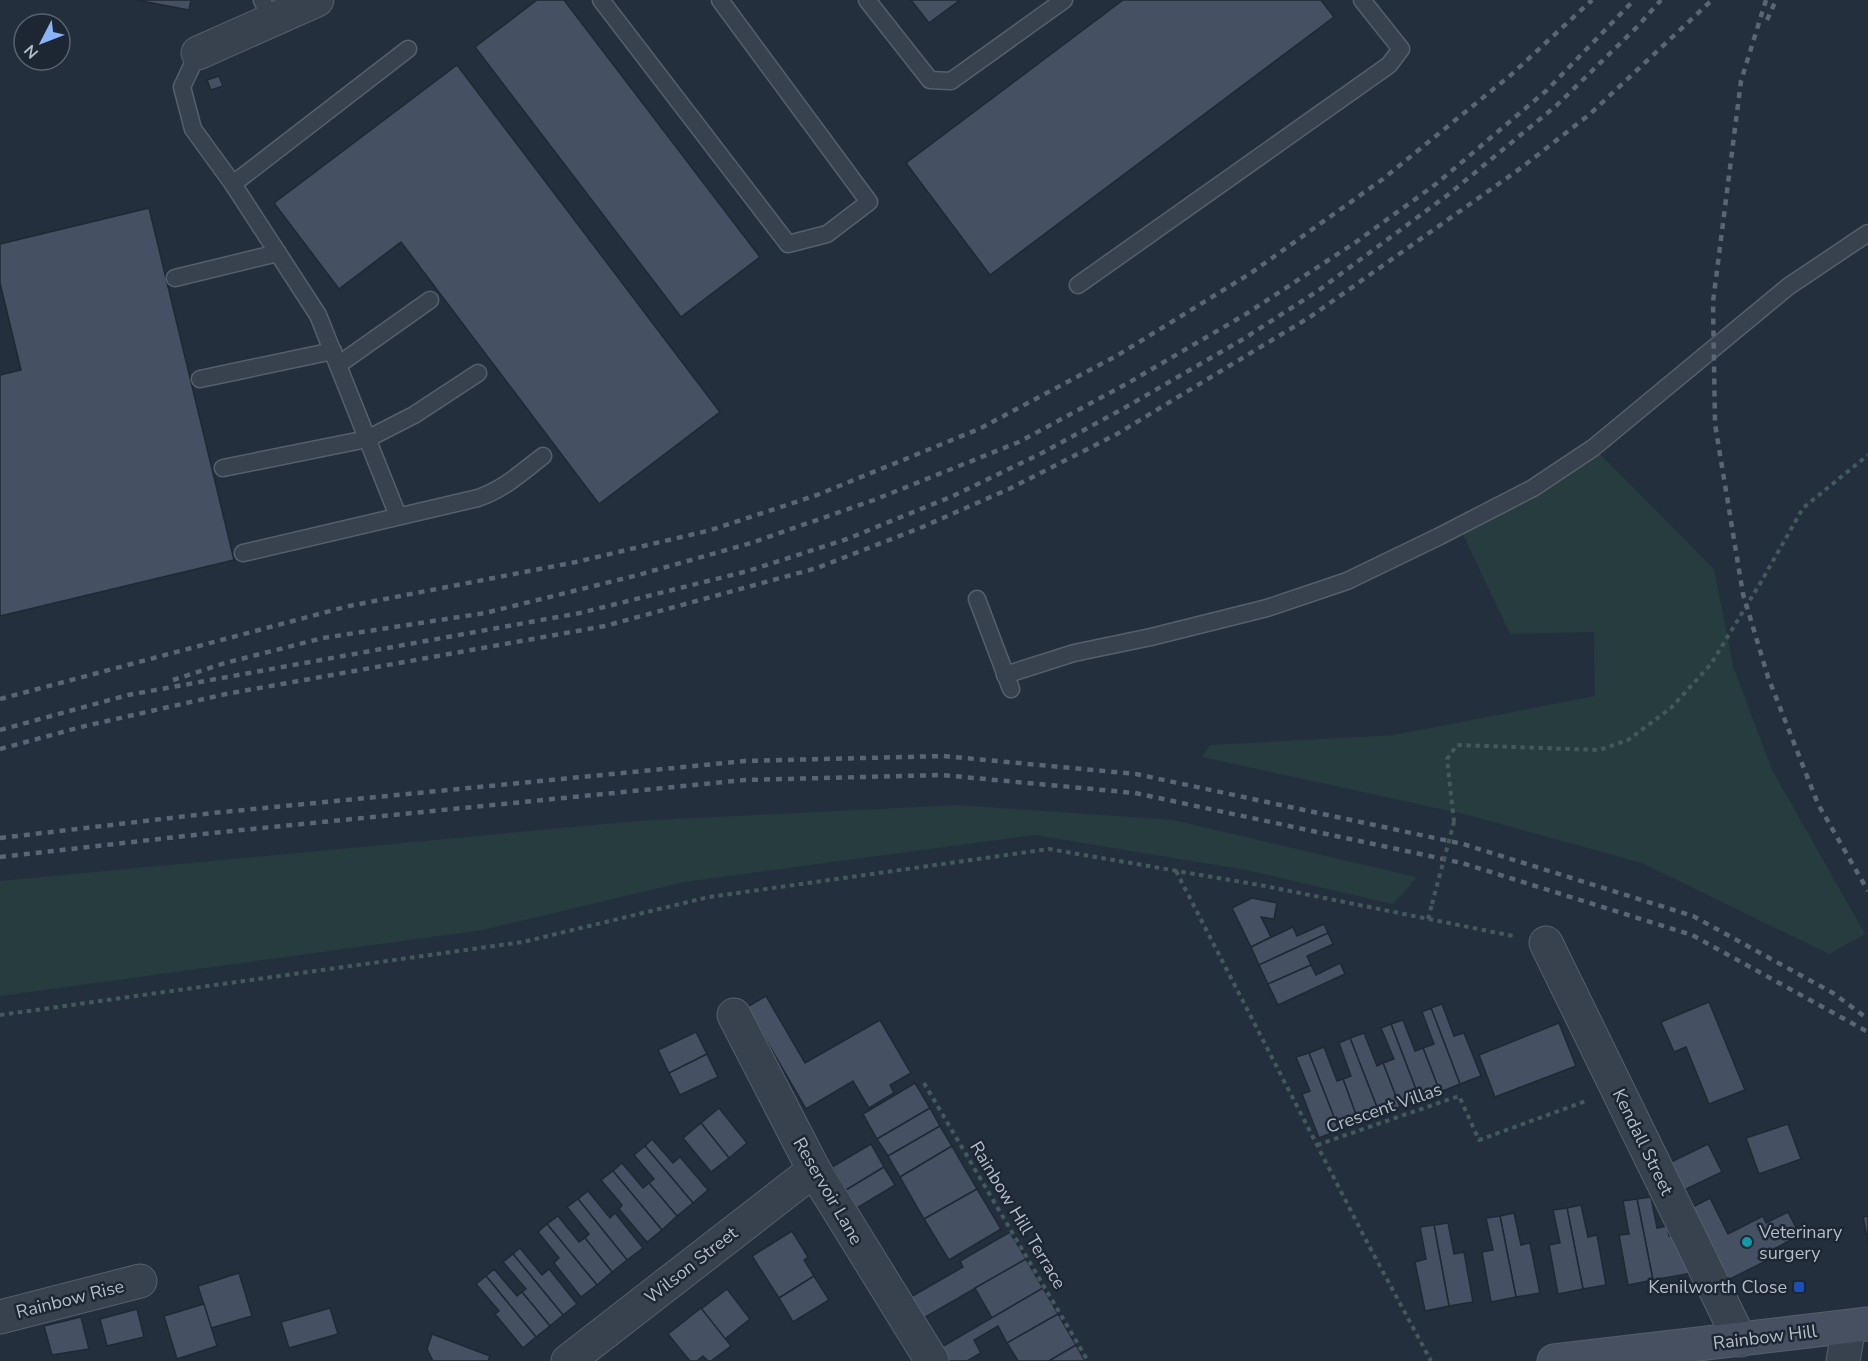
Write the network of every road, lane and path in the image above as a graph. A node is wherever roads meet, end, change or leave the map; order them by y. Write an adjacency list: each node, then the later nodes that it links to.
1 (317, 0): 7 (street)
2 (601, 0): 3 (lane)
3 (720, 0)
4 (867, 0): 5 (lane)
5 (1064, 0)
6 (1362, 0): 14 (lane)
7 (266, 10): 9 (street)
8 (408, 49): 10 (lane)
9 (198, 53): 10 (lane)
10 (233, 184): 12 (lane)
11 (1868, 233): 25 (lane)
12 (278, 253): 13 (lane); 16 (lane)
13 (175, 278)
14 (1078, 285)
15 (429, 300): 16 (lane)
16 (335, 358): 18 (lane); 19 (lane)
17 (478, 373): 19 (lane)
18 (200, 379)
19 (368, 440): 22 (lane); 23 (lane)
20 (1868, 455): 27 (path, bridge)
21 (543, 456): 23 (lane)
22 (223, 468)
23 (399, 516): 24 (lane)
24 (243, 553)
25 (977, 599)
26 (1176, 870): 27 (path); 29 (path); 33 (path)
27 (1428, 919): 28 (path)
28 (1546, 943): 32 (street, Kendall Street)
29 (0, 1015)
30 (734, 1015): 34 (street, Reservoir Lane)
31 (924, 1083): 41 (path, Rainbow Hill Terrace)
32 (1618, 1090): 33 (path, Crescent Villas); 38 (street, Kendall Street)
33 (1317, 1145): 42 (path)
34 (814, 1170): 39 (street, Wilson Street); 40 (street, Reservoir Lane)
35 (140, 1281): 36 (street, Rainbow Rise)
36 (0, 1317)
37 (1859, 1325): 38 (main road, Rainbow Hill); 44 (street)
38 (1740, 1340): 43 (main road, Rainbow Hill)
39 (568, 1361)
40 (932, 1361)
41 (1088, 1361)
42 (1431, 1361)
43 (1554, 1361)
44 (1843, 1361)

